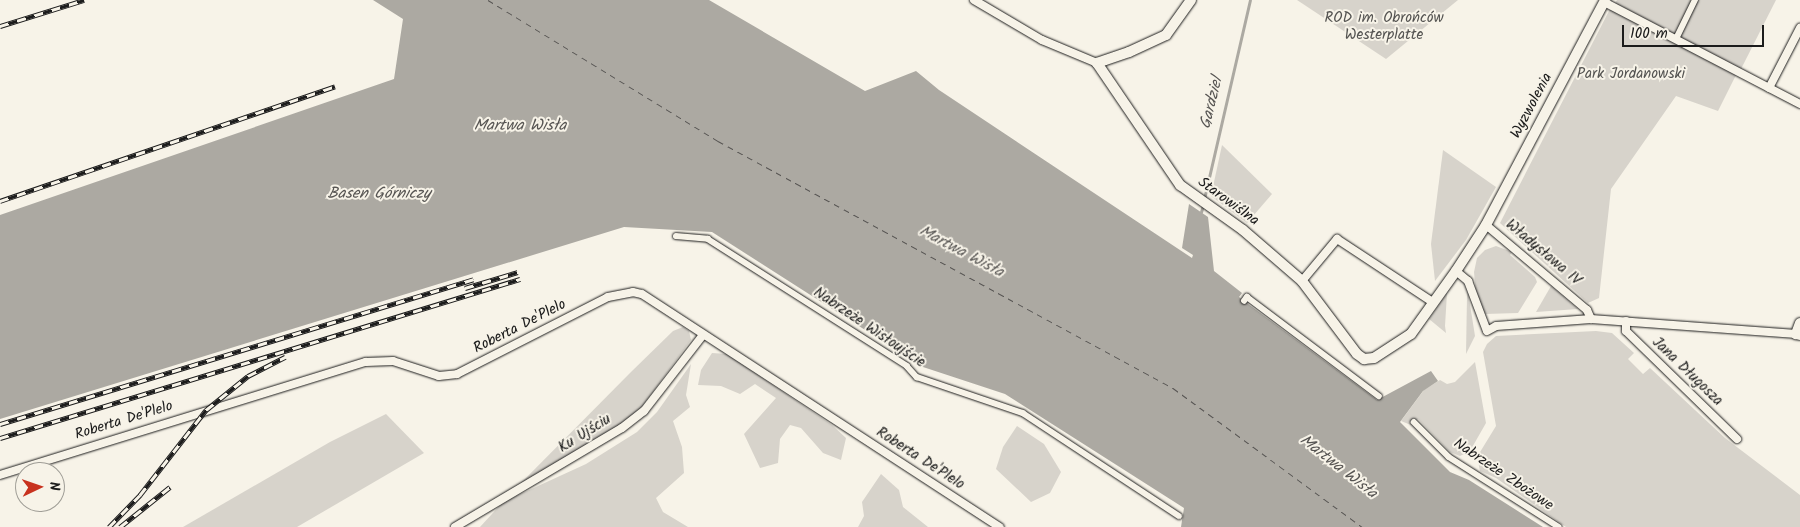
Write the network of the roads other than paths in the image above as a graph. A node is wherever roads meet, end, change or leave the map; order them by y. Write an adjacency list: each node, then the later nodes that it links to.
1 (974, 0): 7 (street)
2 (1191, 0): 7 (street)
3 (1696, 0): 6 (street)
4 (1604, 1): 6 (street); 10 (street, Wyzwolenia)
5 (1800, 28): 8 (street)
6 (1676, 39): 8 (street)
7 (1097, 63): 13 (street, Starowiślna)
8 (1769, 88): 9 (street)
9 (1800, 104)
10 (1486, 225): 12 (street, Władysława IV); 16 (street, Władysława IV)
11 (676, 236): 25 (street, Nabrzeże Wisłoujście)
12 (1456, 271): 15 (street, Starowiślna); 16 (street)
13 (1302, 281): 15 (street); 15 (street, Starowiślna)
14 (1244, 301): 21 (street)
15 (1434, 302)
16 (1592, 319): 17 (street)
17 (1626, 321): 20 (street); 23 (street, Jana Długosza)
18 (1800, 323): 20 (street)
19 (702, 335): 24 (street, Roberta De'Plelo); 26 (street, Ku Ujściu); 27 (street, Roberta De'Plelo)
20 (1798, 335)
21 (1379, 396)
22 (1414, 422): 28 (street, Nabrzeże Zbożowe)
23 (1737, 439)
24 (0, 474)
25 (1179, 516)
26 (455, 527)
27 (1000, 527)
28 (1559, 527)

